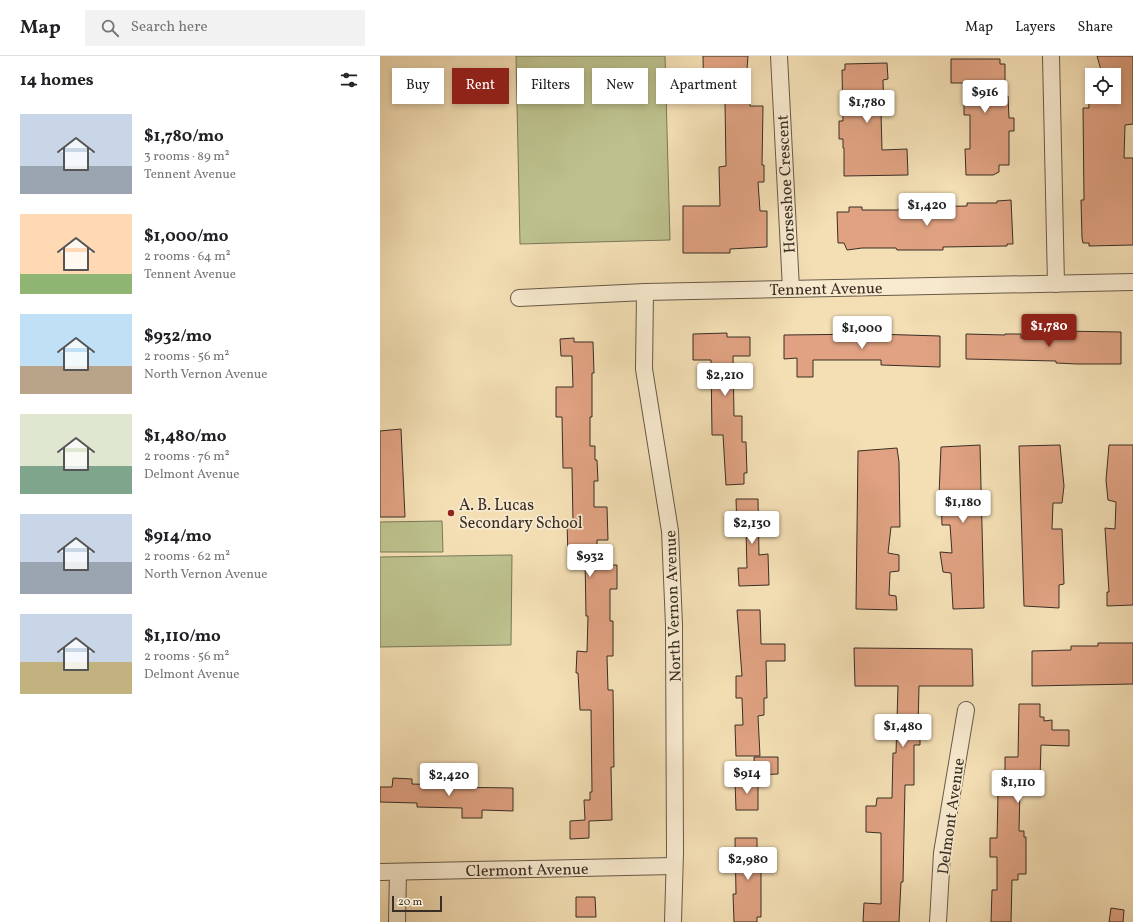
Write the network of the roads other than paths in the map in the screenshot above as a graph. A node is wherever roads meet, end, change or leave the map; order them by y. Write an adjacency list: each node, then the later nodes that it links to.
1 (778, 56): 5 (street, Horseshoe Crescent)
2 (1051, 56): 4 (street)
3 (1133, 282): 4 (street, Tennent Avenue)
4 (1056, 284): 5 (street, Tennent Avenue)
5 (791, 289): 6 (street, Tennent Avenue)
6 (645, 292): 7 (street, Tennent Avenue); 9 (street, North Vernon Avenue)
7 (519, 298)
8 (966, 710): 14 (street, Delmont Avenue)
9 (674, 866): 11 (street, Clermont Avenue); 13 (street, North Vernon Avenue)
10 (380, 872): 11 (street, Clermont Avenue)
11 (398, 872): 12 (street)
12 (397, 922)
13 (673, 922)
14 (938, 922)

